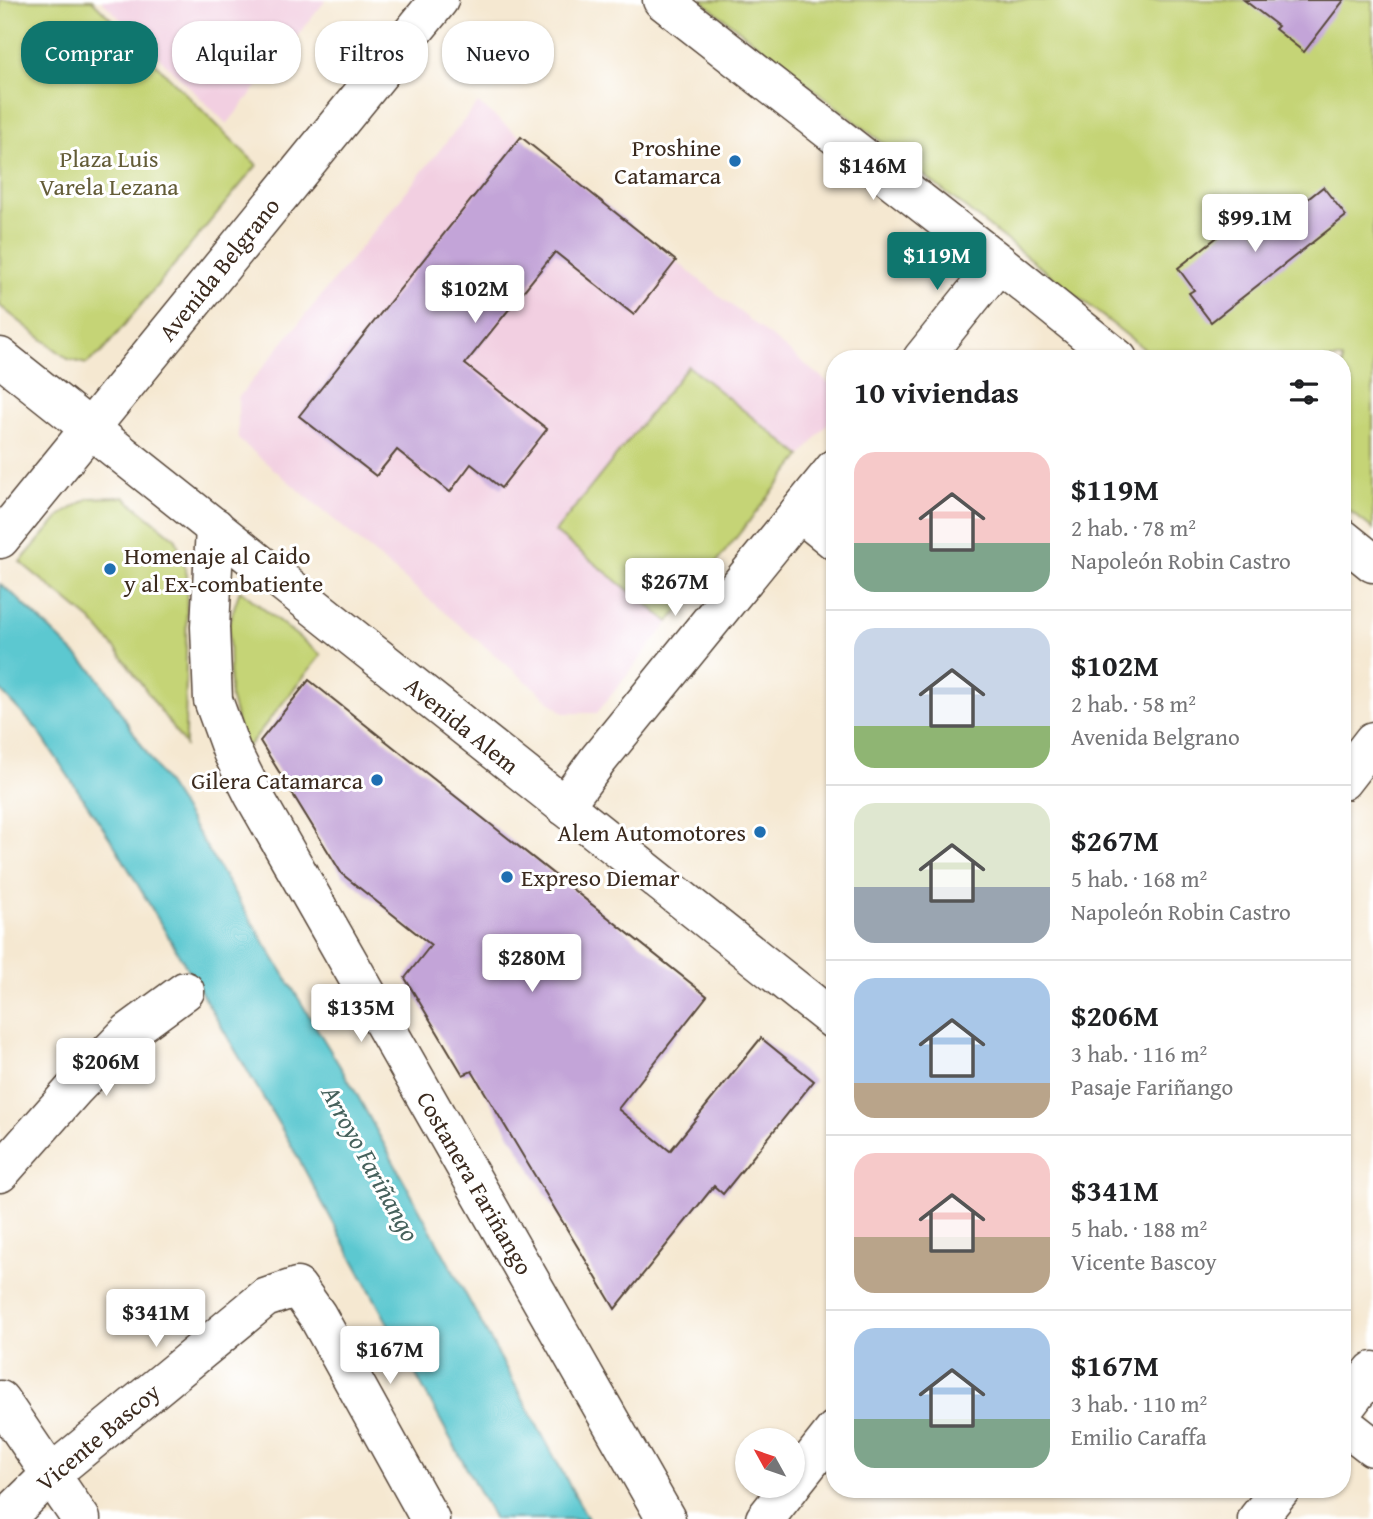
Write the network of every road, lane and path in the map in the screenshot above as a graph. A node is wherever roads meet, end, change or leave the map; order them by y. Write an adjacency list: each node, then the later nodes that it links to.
1 (439, 0): 7 (street, Avenida Belgrano)
2 (662, 0): 3 (street)
3 (999, 263): 4 (street); 5 (street)
4 (929, 350)
5 (1107, 350)
6 (0, 357): 7 (street, Avenida Alem)
7 (90, 428): 10 (street, Avenida Alem); 12 (street, Avenida Belgrano)
8 (826, 479): 9 (street)
9 (799, 512): 11 (street); 17 (street)
10 (215, 527): 17 (street, Avenida Alem); 34 (street, Costanera Fariñango)
11 (826, 534)
12 (0, 539)
13 (1351, 545): 14 (street)
14 (1373, 563)
15 (1373, 741): 16 (street)
16 (1351, 769)
17 (564, 806): 19 (street, Avenida Alem)
18 (185, 991): 20 (street)
19 (826, 1014)
20 (0, 1173)
21 (1373, 1371): 22 (street)
22 (1351, 1399)
23 (0, 1400): 28 (street)
24 (1351, 1430): 26 (street)
25 (826, 1442): 27 (street)
26 (1373, 1447)
27 (805, 1468)
28 (50, 1475): 31 (street, Vicente Bascoy); 32 (street); 33 (street, Vicente Bascoy)
29 (782, 1498): 35 (street)
30 (1274, 1498): 36 (street)
31 (5, 1519)
32 (80, 1519)
33 (430, 1519)
34 (666, 1519)
35 (765, 1519)
36 (1257, 1519)

